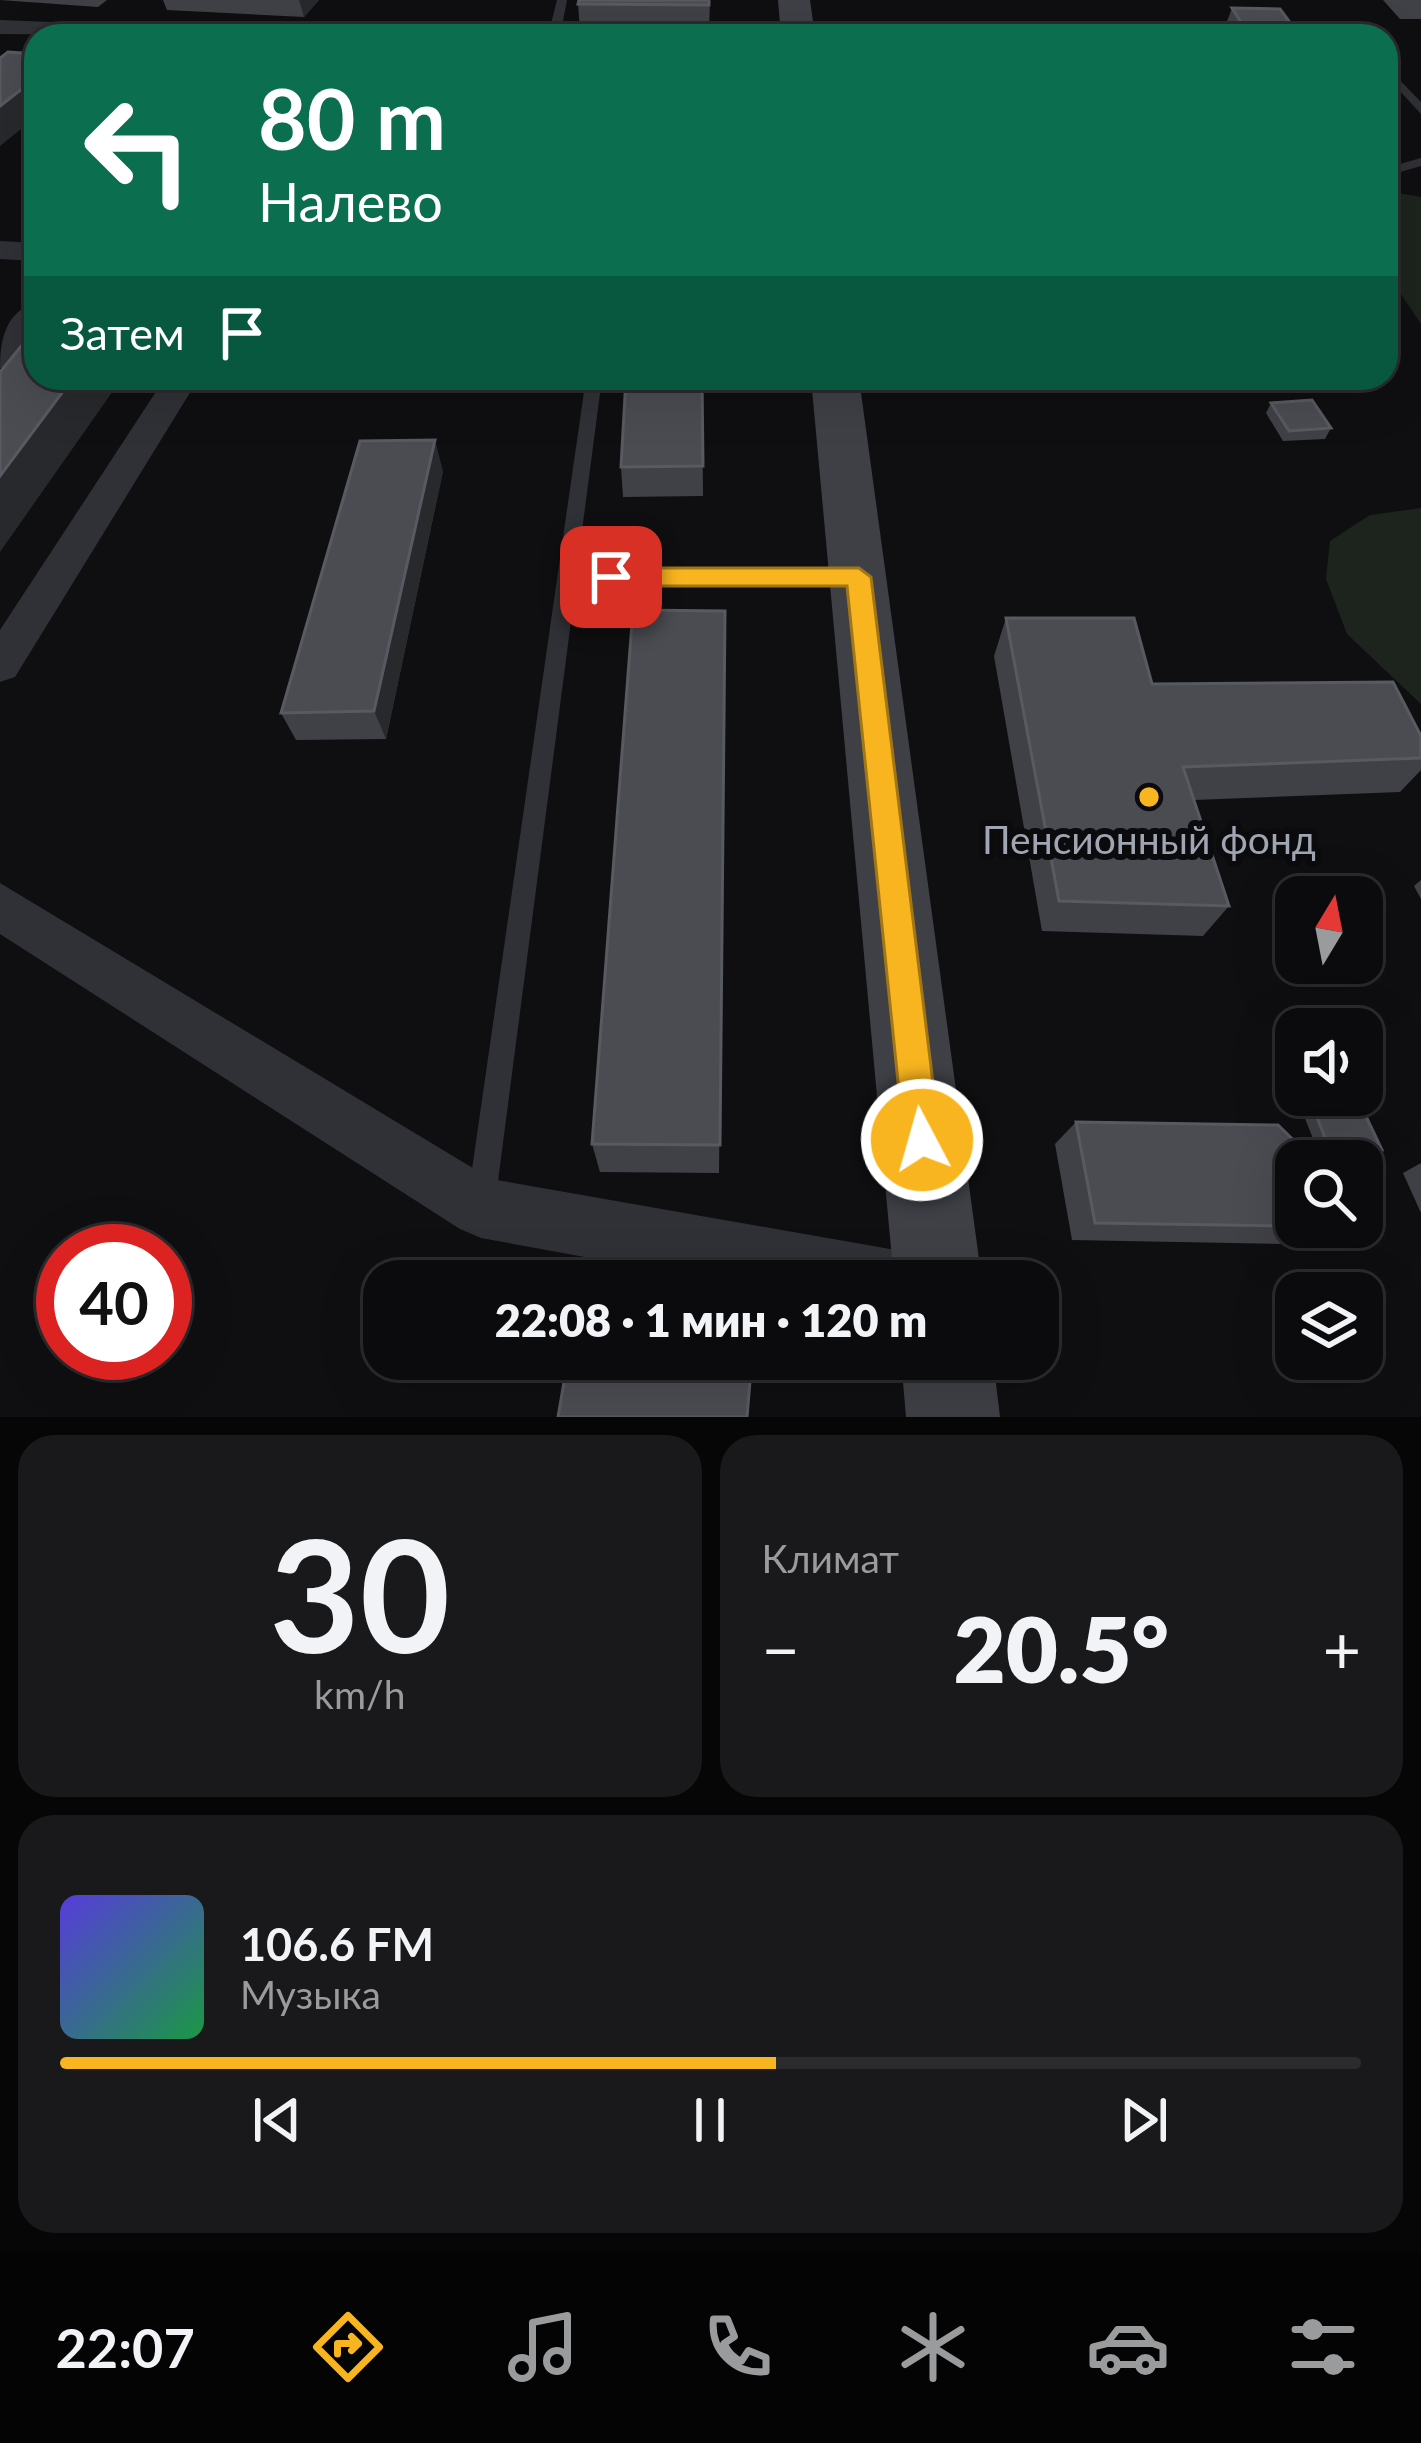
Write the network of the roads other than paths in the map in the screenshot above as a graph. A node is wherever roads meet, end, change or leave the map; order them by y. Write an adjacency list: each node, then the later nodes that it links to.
1 (1398, 83): 2 (lane)
2 (1421, 110)
3 (24, 329): 4 (street)
4 (0, 358)
5 (174, 390): 10 (street)
6 (593, 390): 8 (lane)
7 (836, 390): 9 (street)
8 (570, 577): 9 (lane); 12 (lane)
9 (859, 577): 14 (street)
10 (0, 665)
11 (0, 906): 12 (street)
12 (481, 1208): 13 (street)
13 (772, 1260)
14 (936, 1260)
15 (949, 1380): 16 (street)
16 (953, 1417)

